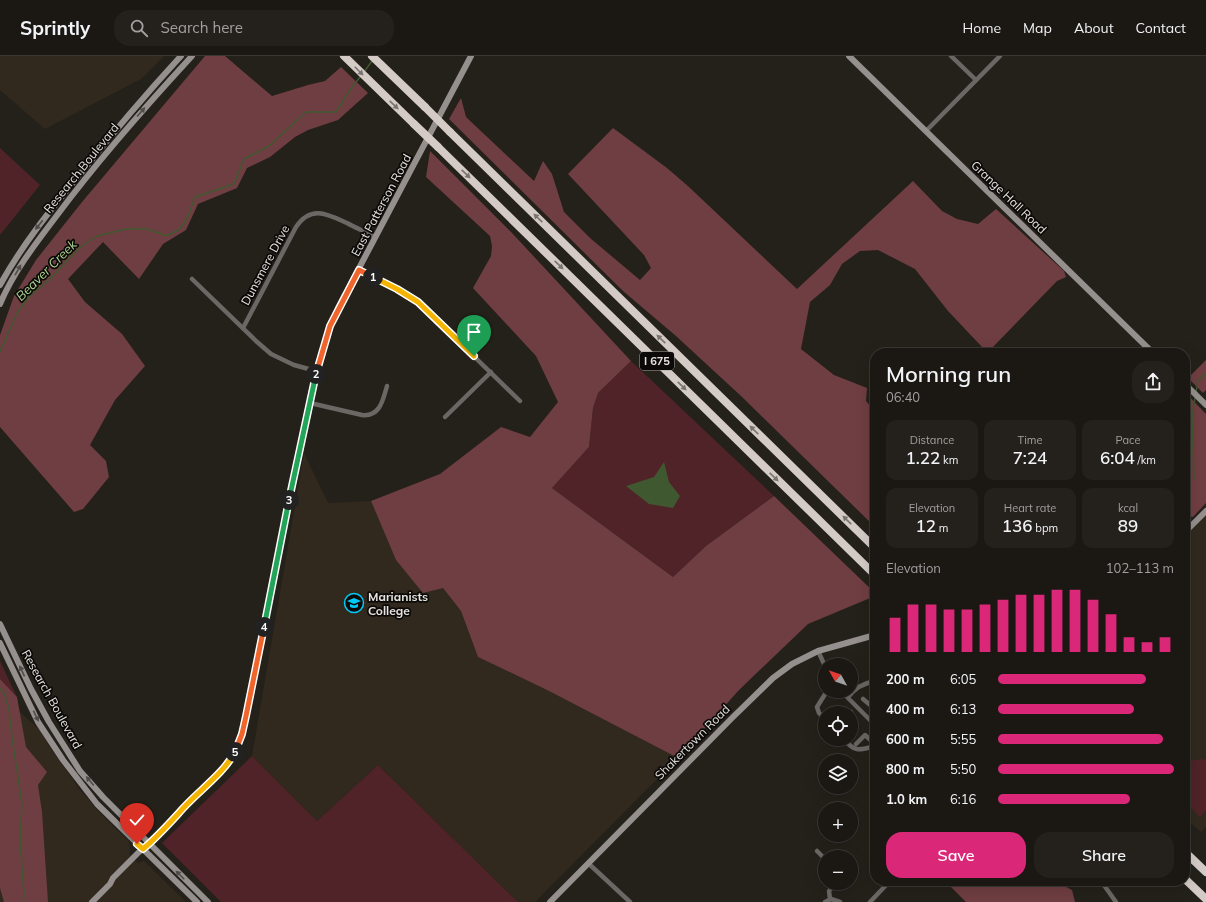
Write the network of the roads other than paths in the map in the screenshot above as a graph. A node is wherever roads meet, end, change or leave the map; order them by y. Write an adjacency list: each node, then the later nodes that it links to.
1 (181, 56): 14 (street, Research Boulevard, one-way to 14)
2 (192, 56): 15 (street, Research Boulevard, one-way to 2)
3 (372, 56): 28 (highway, I 675, one-way to 3, bridge)
4 (471, 56): 11 (street, East Patterson Road)
5 (849, 56): 10 (street, Grange Hall Road)
6 (952, 56): 9 (street)
7 (1000, 56): 9 (street)
8 (344, 57): 29 (highway, I 675, one-way to 29, bridge)
9 (976, 80): 10 (street)
10 (926, 131): 17 (street, Grange Hall Road)
11 (375, 237): 12 (street, East Patterson Road); 16 (street, Dunsmere Drive)
12 (359, 270): 18 (street, East Patterson Road); 19 (street)
13 (192, 279): 16 (street)
14 (0, 285)
15 (0, 304)
16 (243, 328): 18 (street)
17 (1148, 348)
18 (316, 371): 23 (street, East Patterson Road)
19 (491, 372): 22 (street); 25 (street)
20 (387, 386): 23 (street)
21 (1190, 389): 24 (street)
22 (520, 401)
23 (310, 403): 47 (street, East Patterson Road)
24 (1206, 405)
25 (445, 417)
26 (1206, 511): 27 (street)
27 (1190, 527)
28 (870, 543)
29 (870, 570)
30 (0, 624): 47 (street, Research Boulevard, one-way to 30)
31 (870, 636): 33 (street, Shakertown Road)
32 (0, 643): 48 (street, Research Boulevard, one-way to 48)
33 (818, 651): 34 (street); 50 (street, Shakertown Road)
34 (821, 658)
35 (870, 683): 36 (street)
36 (858, 687)
37 (822, 698): 41 (street)
38 (849, 698): 42 (street)
39 (863, 699): 40 (street)
40 (870, 704)
41 (818, 710)
42 (870, 720)
43 (870, 740): 44 (street)
44 (858, 742)
45 (850, 746): 46 (street)
46 (870, 746)
47 (149, 844): 48 (street, East Patterson Road); 60 (street, Research Boulevard, one-way to 47)
48 (143, 849): 58 (street, East Patterson Road); 59 (street, Research Boulevard)
49 (1190, 857): 51 (highway)
50 (588, 863): 61 (street, Shakertown Road); 62 (street)
51 (1206, 872)
52 (1190, 884): 57 (highway)
53 (885, 886): 65 (street)
54 (1105, 886): 66 (street)
55 (830, 890): 56 (street)
56 (831, 899): 63 (street); 64 (street)
57 (1206, 899)
58 (92, 902)
59 (197, 902)
60 (208, 902)
61 (550, 902)
62 (630, 902)
63 (825, 902)
64 (840, 902)
65 (870, 902)
66 (1116, 902)

